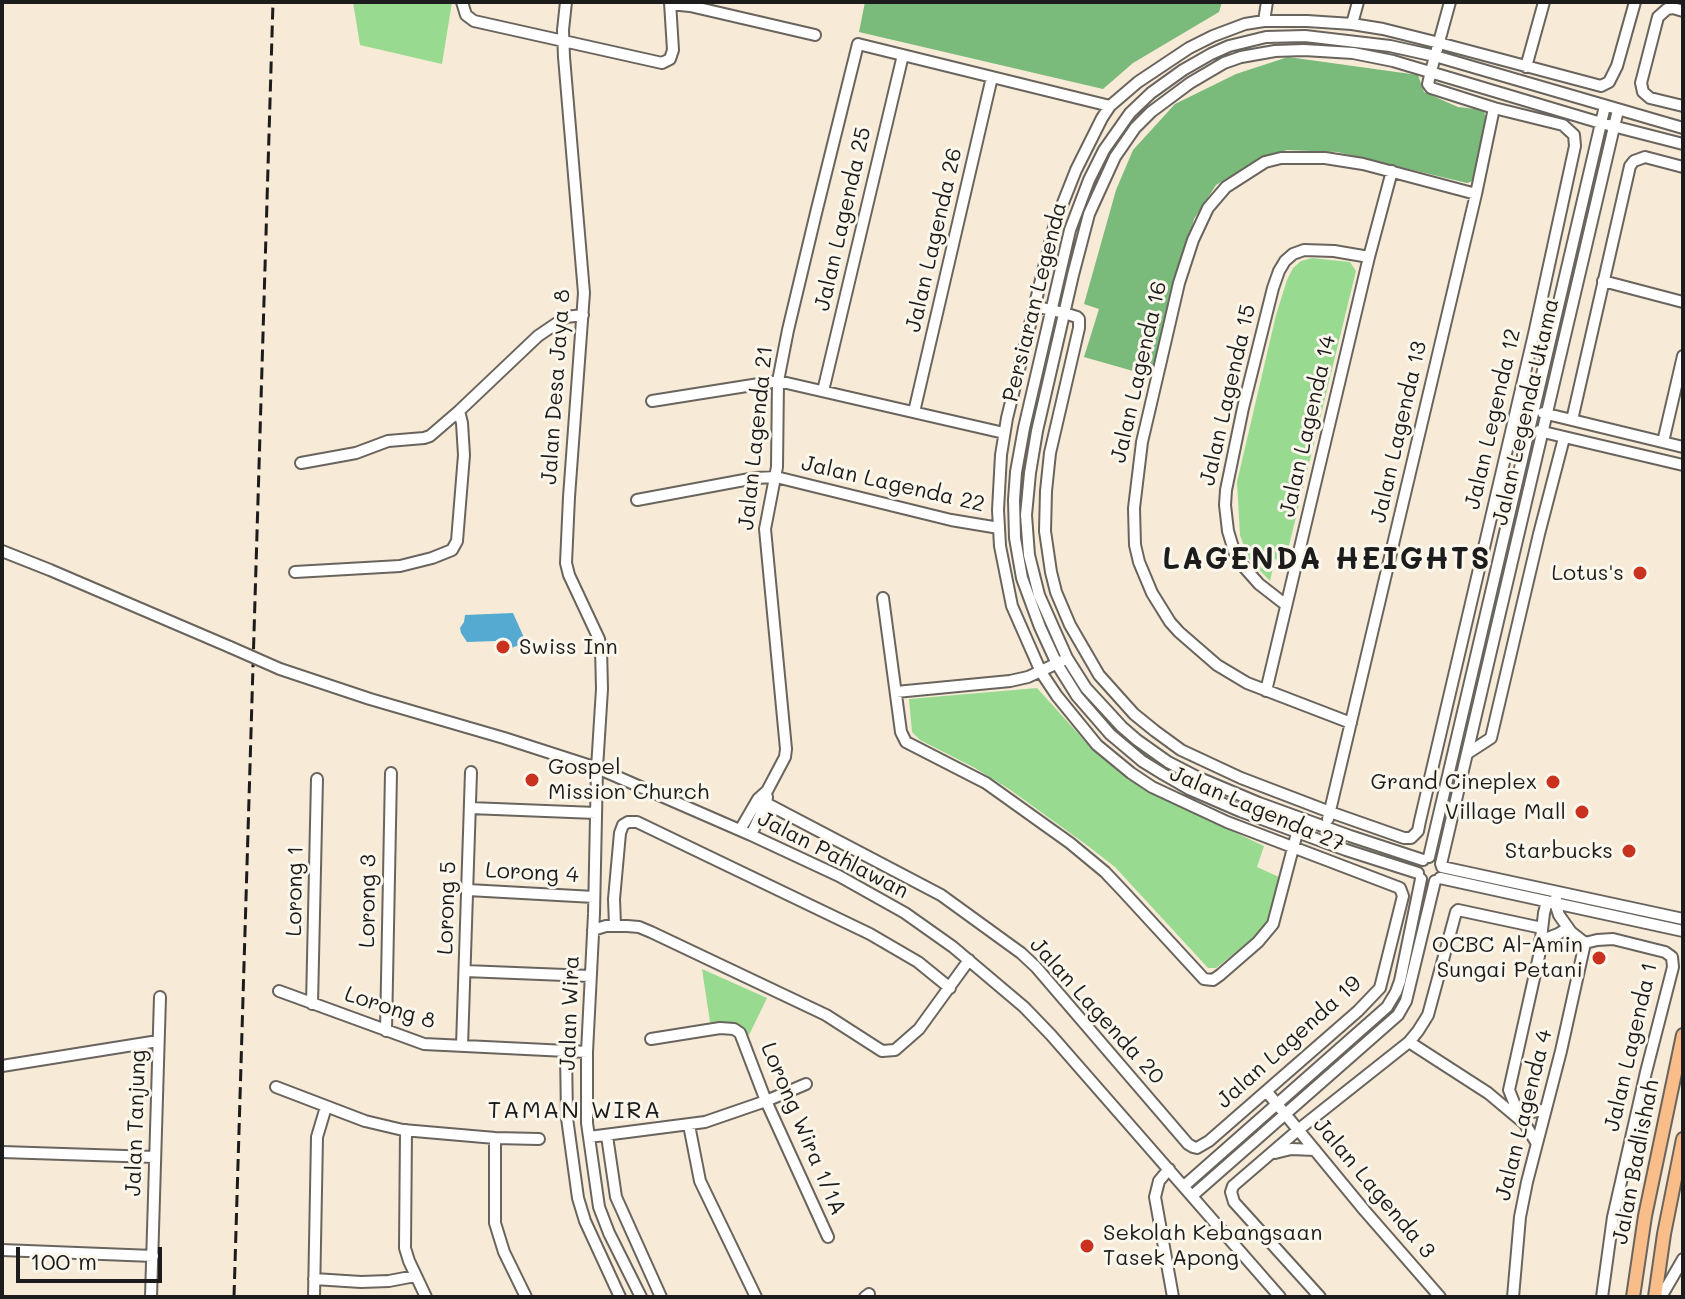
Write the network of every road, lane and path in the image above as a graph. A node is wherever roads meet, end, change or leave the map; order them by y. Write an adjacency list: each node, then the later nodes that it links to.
1 (462, 2): 13 (street)
2 (566, 2): 13 (street, Jalan Desa Jaya 8)
3 (1267, 2): 10 (street)
4 (1358, 2): 11 (street)
5 (1450, 2): 14 (street)
6 (1544, 2): 18 (street)
7 (1635, 2): 18 (street, Jalan Lagenda 27)
8 (670, 3): 12 (street); 13 (street)
9 (1678, 9): 25 (street)
10 (1264, 21): 11 (street, Jalan Lagenda 27); 17 (street, Jalan Lagenda 27)
11 (1352, 24): 14 (street, Jalan Lagenda 27)
12 (815, 35)
13 (563, 41): 41 (street, Jalan Desa Jaya 8)
14 (1439, 43): 16 (street); 18 (street, Jalan Lagenda 27)
15 (903, 55): 21 (street); 46 (street, Jalan Lagenda 21); 47 (street, Jalan Lagenda 25)
16 (1435, 56): 19 (street, Persiaran Legenda); 20 (street); 24 (street, Persiaran Legenda)
17 (1173, 58): 19 (street); 23 (street, Jalan Lagenda 27)
18 (1526, 67)
19 (1183, 70): 22 (street); 39 (street, Persiaran Legenda)
20 (1431, 71): 22 (street, Persiaran Legenda); 26 (street, Jalan Legenda 12); 28 (street, Persiaran Legenda)
21 (992, 77): 23 (street); 51 (street, Jalan Lagenda 26)
22 (1190, 83): 40 (street, Persiaran Legenda)
23 (1110, 106): 38 (street, Jalan Lagenda 27)
24 (1605, 106): 27 (street, Persiaran Legenda); 28 (street, Jalan Legenda Utama)
25 (1683, 106)
26 (1494, 108): 34 (street, Jalan Lagenda 13); 42 (street, Jalan Legenda 12)
27 (1618, 110): 29 (street, Jalan Legenda Utama); 30 (street, Persiaran Legenda)
28 (1601, 123): 29 (street, Persiaran Legenda); 43 (street, Jalan Legenda Utama)
29 (1614, 126): 31 (street, Persiaran Legenda); 44 (street, Jalan Legenda Utama)
30 (1683, 128)
31 (1683, 144)
32 (1683, 167): 36 (street)
33 (1392, 171): 34 (street, Jalan Lagenda 16); 35 (street, Jalan Lagenda 14); 73 (street, Jalan Lagenda 16)
34 (1476, 194): 75 (street, Jalan Lagenda 13)
35 (1369, 257): 70 (street, Jalan Lagenda 14); 70 (street, Jalan Lagenda 15)
36 (1603, 281): 37 (street); 53 (street)
37 (1683, 302)
38 (1034, 306): 39 (street); 56 (street, Jalan Lagenda 27)
39 (1051, 310): 40 (street); 71 (street, Persiaran Legenda)
40 (1064, 313): 71 (street, Persiaran Legenda); 83 (street)
41 (583, 315): 49 (street); 77 (street, Jalan Desa Jaya 8)
42 (1534, 334): 43 (street); 83 (street, Jalan Legenda 12)
43 (1551, 337): 44 (street); 50 (street, Jalan Legenda Utama)
44 (1564, 341): 52 (street, Jalan Legenda Utama)
45 (1683, 356): 58 (street)
46 (778, 381): 47 (street); 48 (street); 62 (street, Jalan Lagenda 21)
47 (823, 391): 51 (street)
48 (652, 401)
49 (459, 411): 60 (street); 68 (street)
50 (1533, 411): 52 (street); 54 (street, Jalan Legenda Utama)
51 (914, 412): 56 (street)
52 (1546, 414): 53 (street); 55 (street, Jalan Legenda Utama)
53 (1572, 420): 58 (street)
54 (1529, 429): 55 (street); 89 (street, Jalan Legenda Utama)
55 (1542, 432): 57 (street); 64 (street, Jalan Legenda Utama)
56 (1004, 433): 65 (street, Jalan Lagenda 27)
57 (1564, 438): 61 (street); 66 (street)
58 (1663, 442): 59 (street)
59 (1683, 447)
60 (301, 463)
61 (1683, 465)
62 (776, 477): 63 (street, Jalan Lagenda 22); 65 (street, Jalan Lagenda 22); 81 (street, Jalan Lagenda 21)
63 (637, 500)
64 (1525, 506): 66 (street); 76 (street, Jalan Legenda Utama)
65 (999, 528): 72 (street, Jalan Lagenda 27)
66 (1539, 534): 76 (street)
67 (2, 551): 77 (street, Jalan Pahlawan, bridge)
68 (295, 572)
69 (883, 598): 74 (street)
70 (1286, 605): 73 (street, Jalan Lagenda 14)
71 (1062, 661): 72 (street); 85 (street, Persiaran Legenda); 87 (street, Persiaran Legenda)
72 (1041, 672): 74 (street); 88 (street, Jalan Lagenda 27)
73 (1266, 691): 75 (street, Jalan Lagenda 16)
74 (896, 692): 88 (street)
75 (1351, 723): 83 (street, Jalan Lagenda 13)
76 (1468, 753): 90 (street, Jalan Legenda Utama)
77 (597, 768): 84 (street, Jalan Wira); 86 (street, Jalan Pahlawan)
78 (471, 772): 82 (street, Lorong 5)
79 (391, 773): 111 (street, Lorong 3)
80 (317, 779): 110 (street, Lorong 1)
81 (764, 798): 86 (street, Jalan Lagenda 21); 139 (street, Jalan Lagenda 20)
82 (470, 808): 84 (street); 92 (street, Lorong 5)
83 (1330, 812): 85 (street, Jalan Lagenda 13)
84 (596, 813): 94 (street, Jalan Wira)
85 (1326, 827): 89 (street, Persiaran Legenda)
86 (746, 832): 104 (street, Jalan Pahlawan)
87 (1297, 833): 88 (street); 91 (street, Persiaran Legenda)
88 (1292, 848): 93 (street, Jalan Lagenda 27)
89 (1426, 859): 90 (street); 91 (street)
90 (1439, 873): 91 (street); 95 (street); 129 (street, Jalan Legenda Utama)
91 (1420, 876): 126 (street)
92 (468, 890): 94 (street, Lorong 4); 105 (street, Lorong 5)
93 (1403, 896): 123 (street, Jalan Lagenda 19)
94 (594, 897): 100 (street, Jalan Wira)
95 (1553, 899): 96 (street); 98 (street); 99 (street); 101 (street)
96 (1683, 919)
97 (615, 925): 100 (street); 107 (street); 107 (street)
98 (1542, 928): 102 (street); 115 (street)
99 (1568, 928): 102 (street); 103 (street)
100 (593, 930): 106 (street, Jalan Wira)
101 (1683, 931)
102 (1540, 941): 122 (street)
103 (1585, 943): 128 (street, Jalan Lagenda 4); 166 (street, Jalan Lagenda 1)
104 (969, 960): 107 (street); 144 (street, Jalan Pahlawan)
105 (465, 971): 106 (street); 116 (street, Lorong 5)
106 (590, 976): 118 (street, Jalan Wira)
107 (950, 988)
108 (279, 991): 110 (street, Lorong 8)
109 (160, 997): 114 (street, Jalan Tanjung)
110 (312, 1004): 111 (street, Lorong 8)
111 (386, 1031): 116 (street, Lorong 8)
112 (1683, 1035): 167 (main road, Jalan Badlishah)
113 (651, 1039): 125 (street, Lorong Wira 1/1A)
114 (158, 1041): 119 (street); 143 (street, Jalan Tanjung)
115 (1409, 1042): 124 (street); 132 (street)
116 (462, 1046): 117 (street, Lorong 8)
117 (566, 1052): 118 (street, Lorong 8); 157 (street, Jalan Wira)
118 (587, 1052): 134 (street, Jalan Wira)
119 (2, 1066)
120 (806, 1084): 125 (street)
121 (276, 1087): 127 (street)
122 (1509, 1090): 124 (street); 128 (street)
123 (1267, 1092): 126 (street, Jalan Lagenda 3); 139 (street, Jalan Lagenda 19)
124 (1488, 1093): 138 (street)
125 (766, 1101): 130 (street); 147 (street, Lorong Wira 1/1A)
126 (1277, 1104): 129 (street, Jalan Lagenda 3); 145 (street)
127 (326, 1107): 131 (street); 152 (street)
128 (1544, 1110): 138 (street, Jalan Lagenda 4)
129 (1285, 1114): 132 (street, Jalan Lagenda 3); 146 (street, Jalan Legenda Utama)
130 (689, 1125): 133 (street); 160 (street)
131 (406, 1130): 135 (street); 151 (street)
132 (1298, 1130): 140 (street, Jalan Lagenda 3); 142 (street)
133 (607, 1136): 134 (street); 159 (street)
134 (589, 1137): 158 (street, Jalan Wira)
135 (495, 1138): 136 (street); 156 (street)
136 (539, 1139)
137 (1683, 1139): 168 (main road, Jalan Badlishah)
138 (1536, 1142): 165 (street, Jalan Lagenda 4)
139 (1188, 1144)
140 (1315, 1150): 142 (street); 164 (street, Jalan Lagenda 3)
141 (2, 1152): 143 (street)
142 (1269, 1155): 163 (street)
143 (155, 1157): 149 (street, Jalan Tanjung)
144 (1169, 1169): 145 (street, Jalan Pahlawan); 161 (street)
145 (1184, 1186): 146 (street, Jalan Pahlawan)
146 (1192, 1196): 162 (street, Jalan Pahlawan)
147 (828, 1237)
148 (2, 1250): 149 (street)
149 (153, 1256): 153 (street, Jalan Tanjung)
150 (1683, 1259): 168 (street)
151 (415, 1276): 152 (street); 155 (street)
152 (314, 1279): 154 (street)
153 (151, 1297)
154 (314, 1297)
155 (426, 1297)
156 (526, 1297)
157 (620, 1297)
158 (641, 1297)
159 (661, 1297)
160 (756, 1297)
161 (1173, 1297)
162 (1280, 1297)
163 (1320, 1297)
164 (1440, 1297)
165 (1513, 1297)
166 (1602, 1297)
167 (1633, 1297)
168 (1658, 1297)

